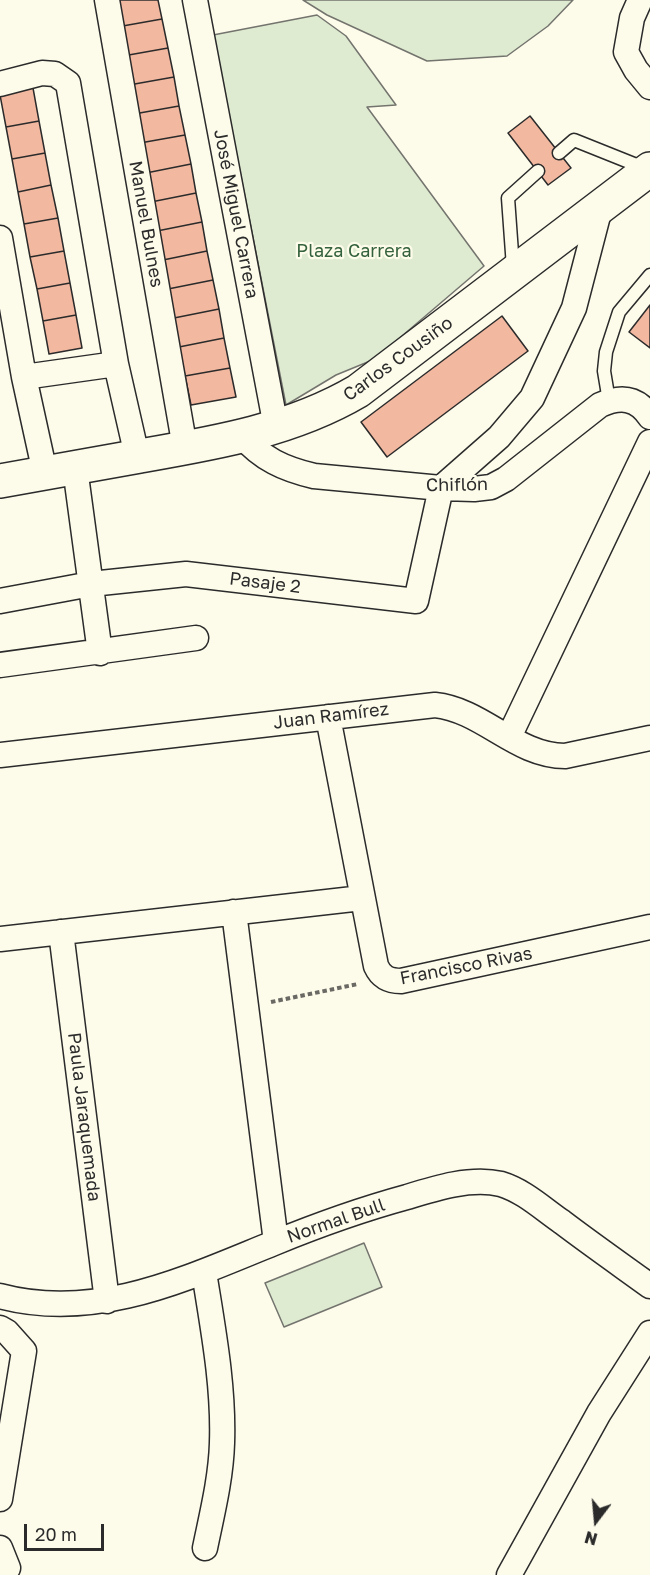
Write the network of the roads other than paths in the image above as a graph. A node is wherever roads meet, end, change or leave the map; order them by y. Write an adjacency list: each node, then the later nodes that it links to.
1 (106, 0): 20 (street, Manuel Bulnes)
2 (195, 0): 17 (street, José Miguel Carrera)
3 (640, 0): 5 (street)
4 (0, 84): 13 (street)
5 (650, 87)
6 (559, 153): 7 (lane)
7 (649, 169): 9 (main road, Carlos Cousiño)
8 (538, 171): 11 (lane)
9 (600, 208): 11 (main road, Carlos Cousiño); 24 (street)
10 (0, 238): 14 (street)
11 (514, 272): 17 (main road, Carlos Cousiño)
12 (650, 275): 15 (lane)
13 (116, 364): 14 (street); 21 (street)
14 (24, 377): 22 (street)
15 (609, 401): 16 (street); 24 (street, Chiflón)
16 (650, 417)
17 (276, 427): 18 (main road, Carlos Cousiño)
18 (241, 435): 20 (main road, Carlos Cousiño); 24 (street, Chiflón)
19 (650, 442): 31 (street)
20 (185, 448): 21 (main road, Carlos Cousiño)
21 (138, 456): 22 (main road, Carlos Cousiño)
22 (60, 470): 23 (main road, Carlos Cousiño); 25 (street)
23 (0, 481)
24 (441, 488): 25 (street, Pasaje 2)
25 (91, 584): 26 (street, Pasaje 2); 28 (street)
26 (0, 601)
27 (196, 638): 28 (street)
28 (100, 652): 29 (street)
29 (0, 665)
30 (328, 717): 31 (street, Juan Ramírez); 33 (street, Juan Ramírez); 34 (street)
31 (509, 737): 32 (street, Juan Ramírez)
32 (650, 738)
33 (0, 755)
34 (363, 898): 35 (street); 36 (street, Francisco Rivas)
35 (234, 912): 37 (street); 39 (street)
36 (650, 927)
37 (61, 932): 38 (street); 43 (street, Paula Jaraquemada)
38 (0, 939)
39 (276, 1242): 40 (street, Normal Bull); 41 (street, Normal Bull)
40 (204, 1272): 43 (street, Normal Bull); 47 (street)
41 (650, 1287)
42 (0, 1296): 43 (street, Normal Bull)
43 (107, 1301)
44 (0, 1328): 46 (street)
45 (650, 1333): 48 (street)
46 (0, 1499)
47 (205, 1548)
48 (509, 1575)

